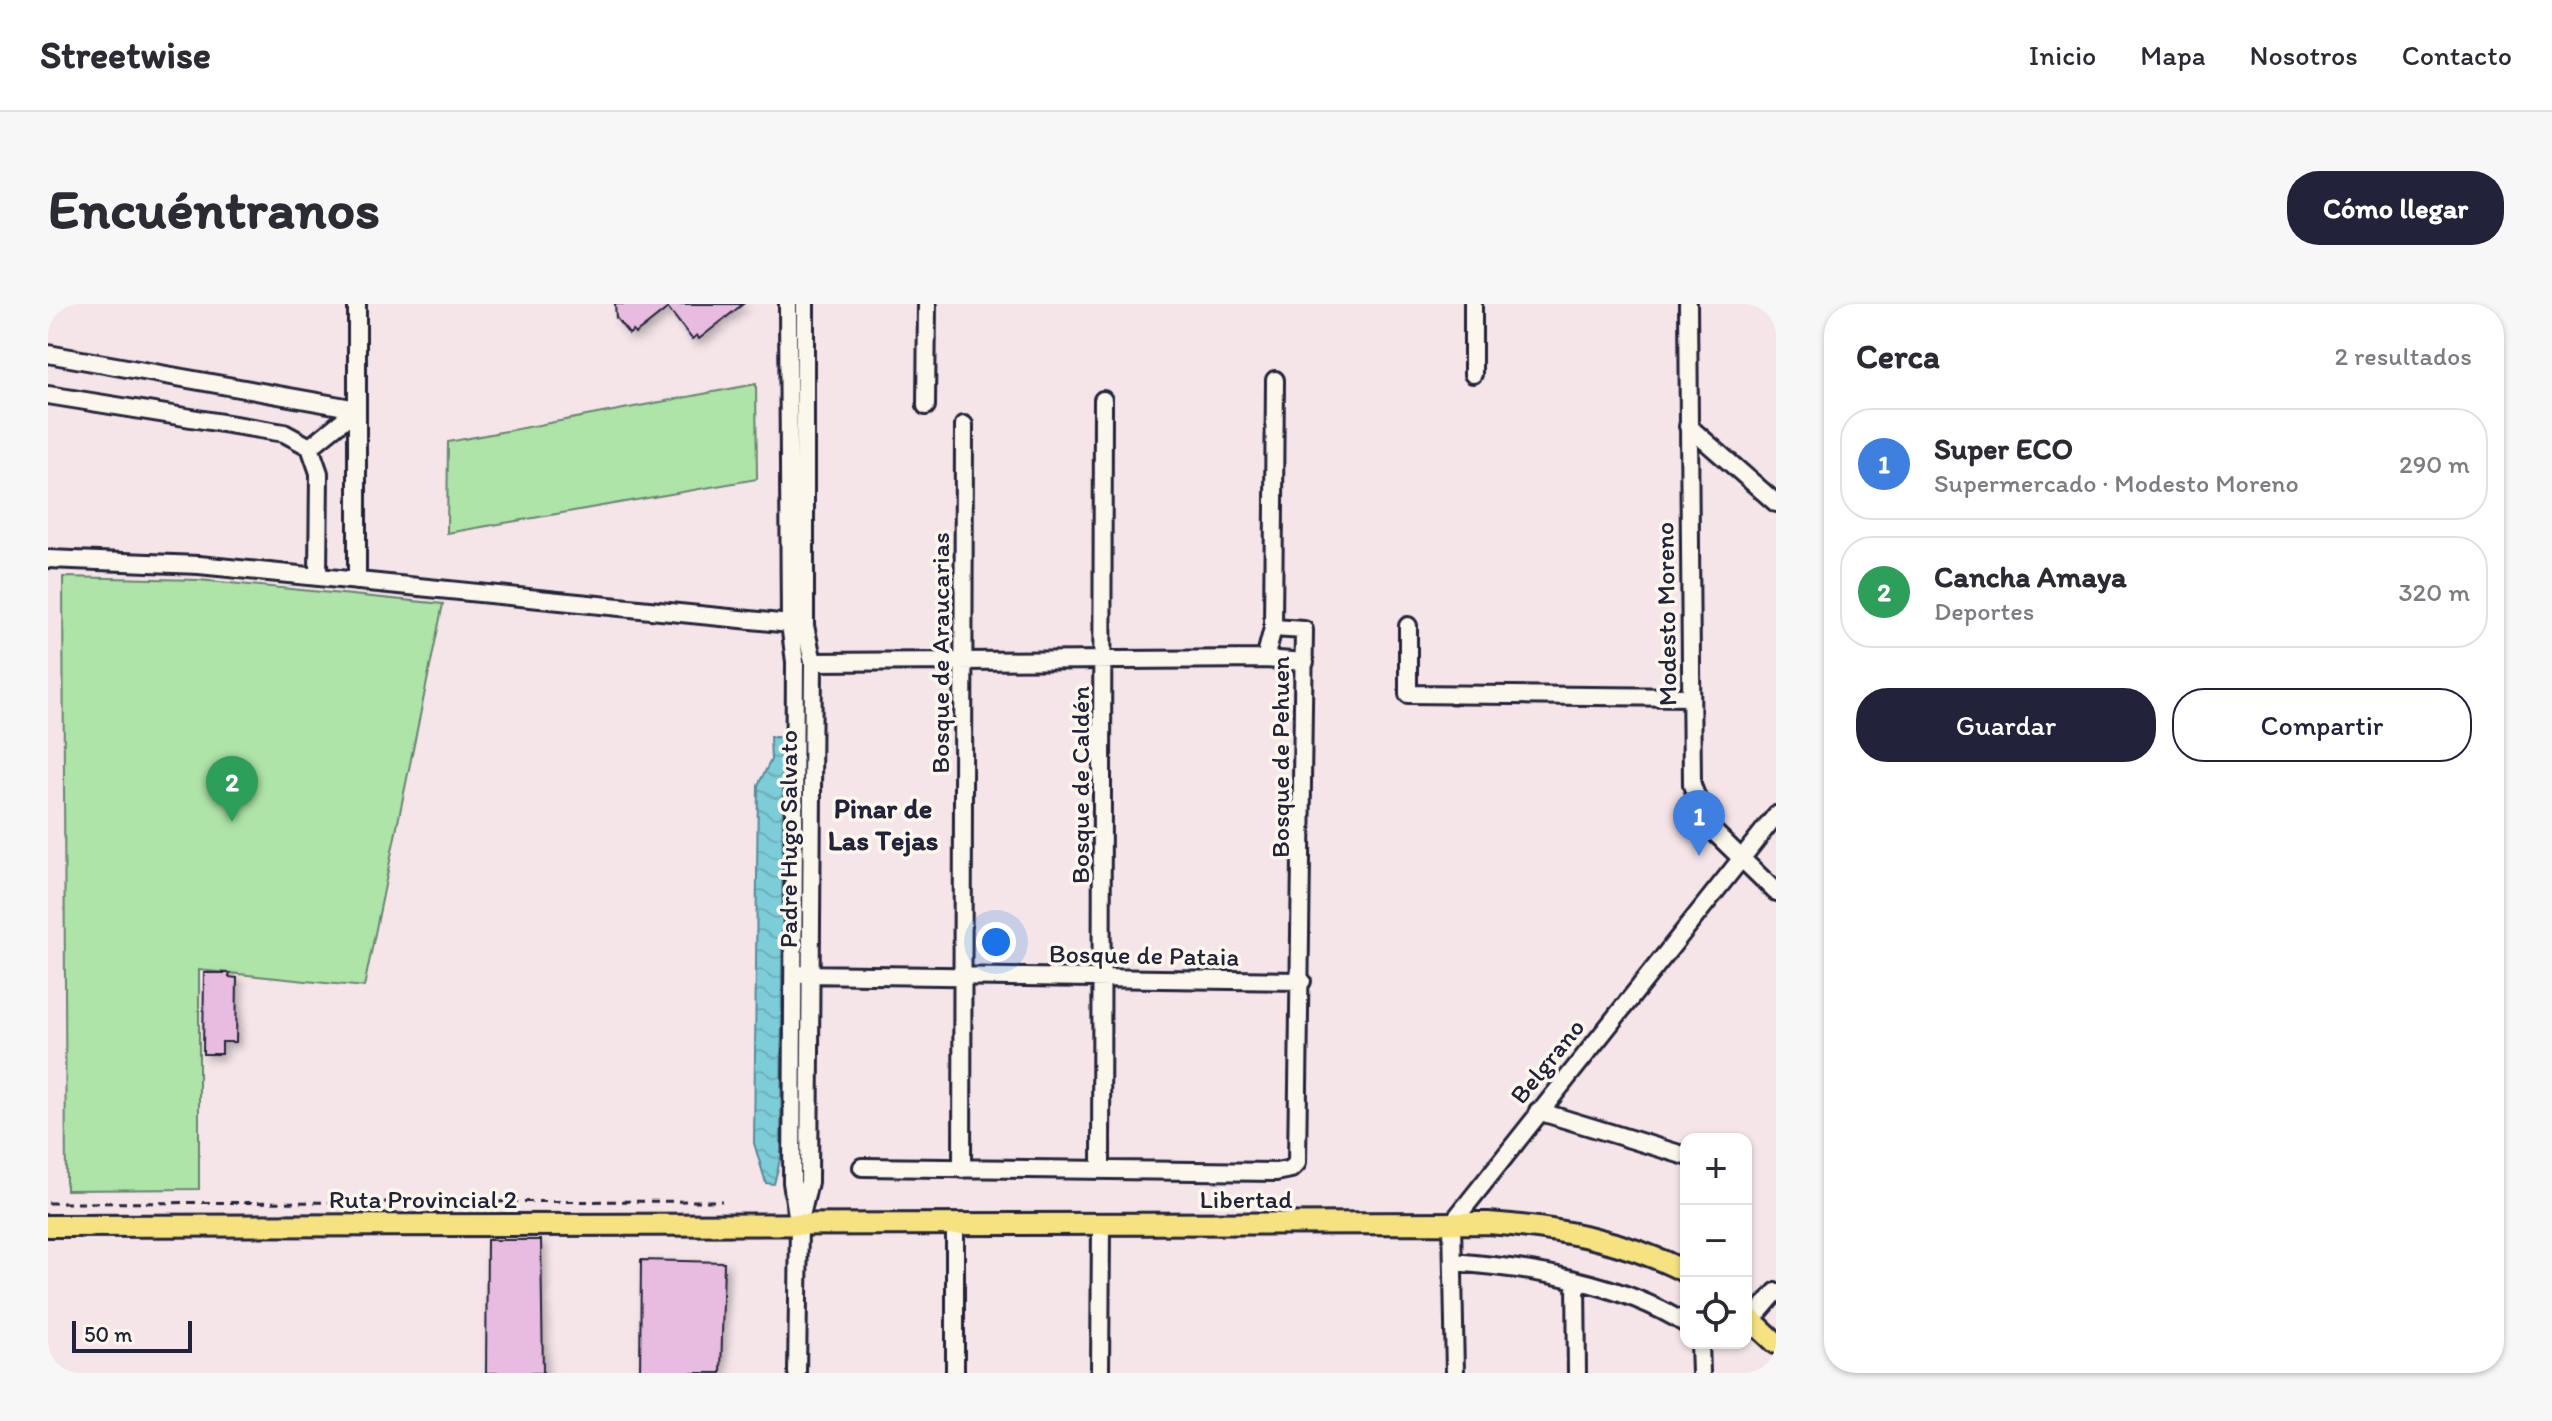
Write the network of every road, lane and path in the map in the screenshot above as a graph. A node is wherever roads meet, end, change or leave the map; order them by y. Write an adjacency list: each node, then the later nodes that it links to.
1 (357, 304): 13 (street)
2 (788, 304): 21 (street, Padre Hugo Salvato)
3 (805, 304): 21 (street, Padre Hugo Salvato)
4 (927, 304): 12 (street)
5 (1473, 304): 8 (street)
6 (1688, 304): 15 (street, Modesto Moreno)
7 (48, 354): 13 (street)
8 (1473, 374)
9 (1275, 380): 23 (street, Bosque de Pehuen)
10 (48, 395): 16 (street)
11 (1103, 400): 25 (street, Bosque de Caldén)
12 (926, 406)
13 (357, 409): 16 (street); 20 (street)
14 (964, 425): 27 (street, Bosque de Araucarias)
15 (1688, 426): 17 (street); 29 (street, Modesto Moreno)
16 (310, 447): 19 (street)
17 (1776, 503)
18 (48, 559): 19 (street)
19 (318, 577): 20 (street)
20 (357, 581): 21 (street)
21 (797, 625): 26 (street, Padre Hugo Salvato); 33 (street, Padre Hugo Salvato)
22 (1408, 626): 29 (street)
23 (1273, 628): 24 (street); 28 (street, Bosque de Pehuen)
24 (1265, 659): 25 (street); 28 (street)
25 (1104, 661): 27 (street); 36 (street, Bosque de Caldén)
26 (813, 662): 27 (street); 34 (street, Padre Hugo Salvato)
27 (964, 662): 35 (street, Bosque de Araucarias)
28 (1305, 662): 37 (street, Bosque de Pehuen)
29 (1691, 697): 31 (street, Modesto Moreno)
30 (1776, 815): 31 (street, Belgrano)
31 (1741, 858): 32 (street, Modesto Moreno); 38 (street, Belgrano)
32 (1776, 892)
33 (794, 974): 34 (street, Bosque de Pataia); 46 (street, Padre Hugo Salvato)
34 (811, 975): 35 (street, Bosque de Pataia); 46 (street, Padre Hugo Salvato)
35 (963, 976): 36 (street, Bosque de Pataia); 41 (street, Bosque de Araucarias)
36 (1103, 978): 37 (street, Bosque de Pataia); 42 (street, Bosque de Caldén)
37 (1302, 981): 42 (street, Bosque de Pehuen)
38 (1538, 1111): 39 (street); 45 (street, Belgrano)
39 (1680, 1154)
40 (862, 1167): 41 (street)
41 (962, 1169): 42 (street)
42 (1101, 1170)
43 (722, 1201): 44 (path)
44 (48, 1203)
45 (1452, 1223): 49 (main road, Libertad); 50 (street); 51 (main road, Libertad)
46 (799, 1225): 47 (main road, Libertad); 48 (main road, Ruta Provincial 2); 59 (street, Padre Hugo Salvato)
47 (955, 1225): 49 (main road, Libertad); 60 (street)
48 (48, 1226)
49 (1101, 1226): 61 (street)
50 (1453, 1262): 52 (street); 62 (street)
51 (1680, 1270)
52 (1576, 1281): 55 (street); 63 (street)
53 (1776, 1292): 54 (street)
54 (1752, 1313)
55 (1680, 1321)
56 (1752, 1321): 57 (main road)
57 (1776, 1343)
58 (1700, 1349): 64 (street)
59 (797, 1373)
60 (955, 1373)
61 (1100, 1373)
62 (1455, 1373)
63 (1577, 1373)
64 (1701, 1373)

